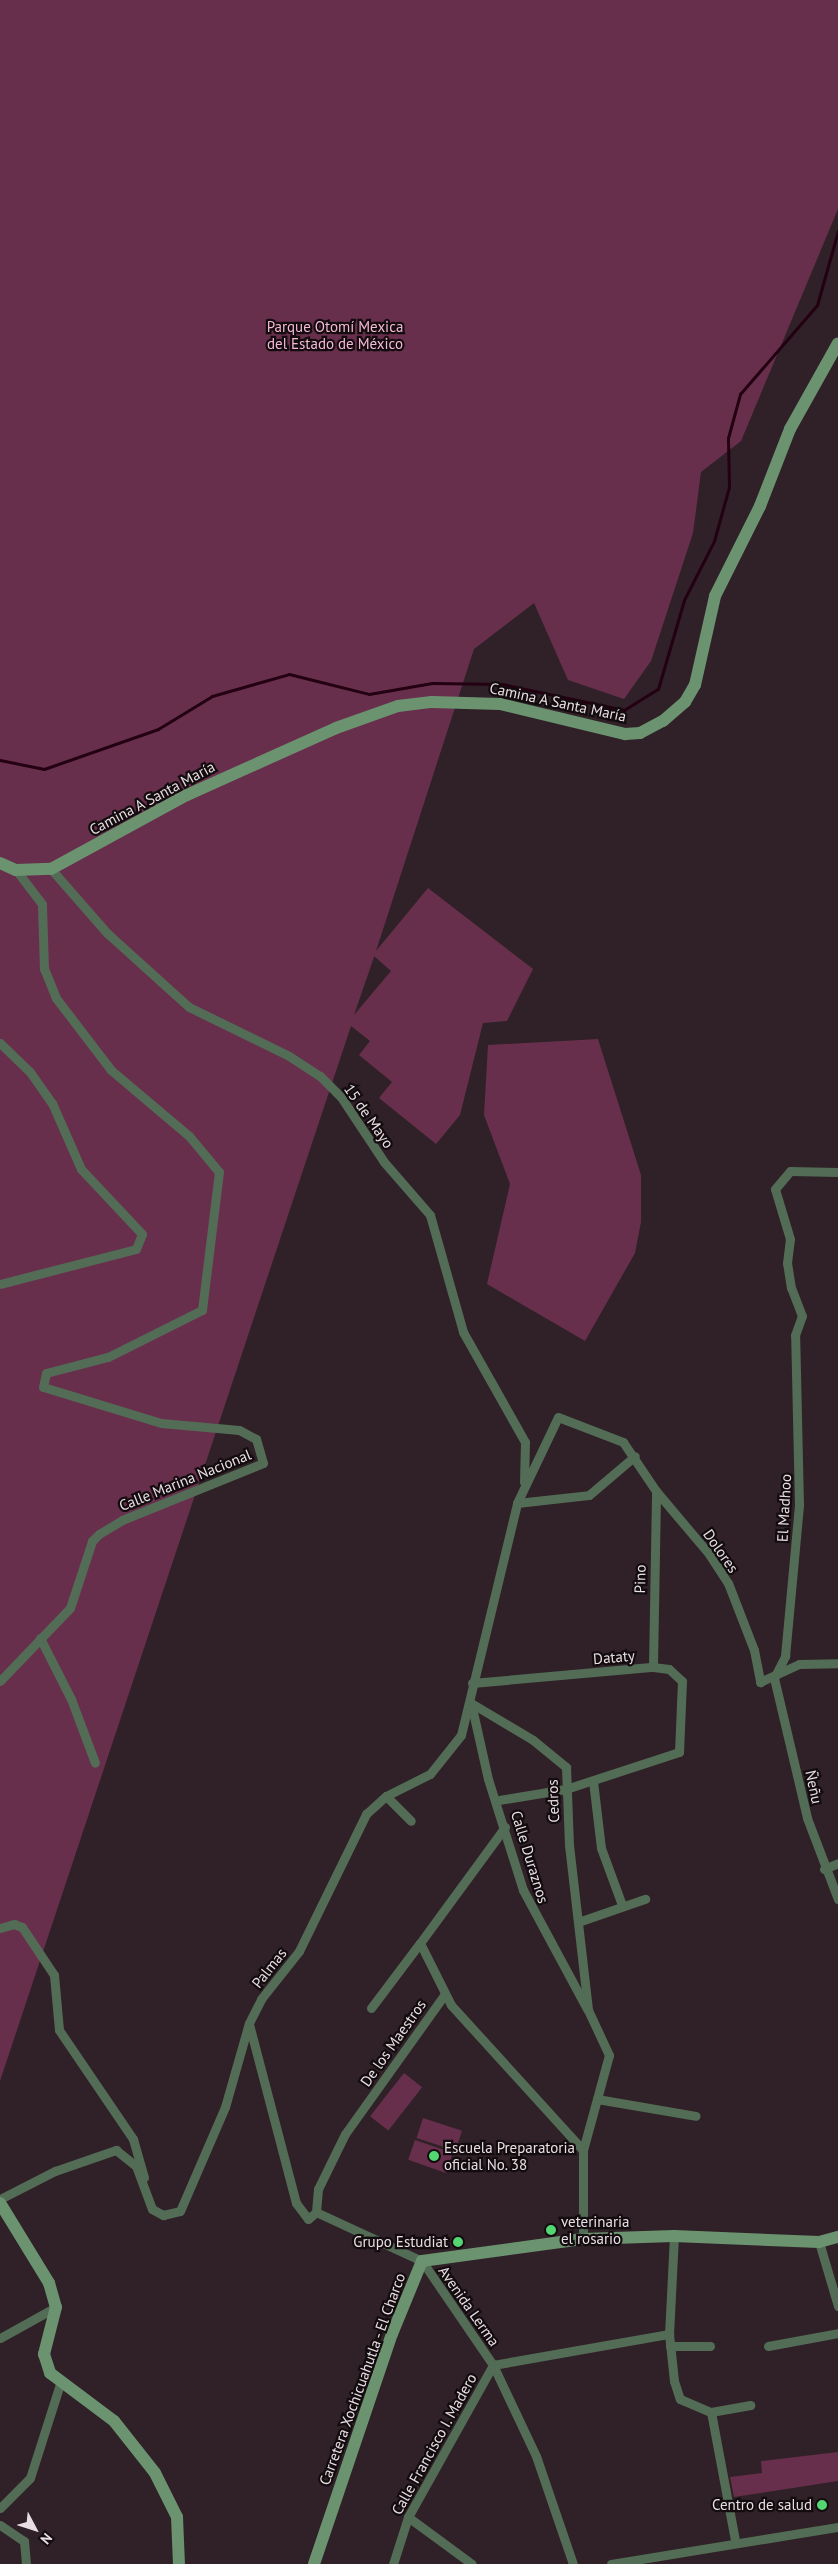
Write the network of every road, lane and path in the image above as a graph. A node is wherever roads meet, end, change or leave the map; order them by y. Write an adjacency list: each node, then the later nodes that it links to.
1 (838, 343): 4 (main road, Camina A Santa María)
2 (0, 863): 3 (main road, Camina A Santa María)
3 (16, 870): 4 (main road, Camina A Santa María); 12 (street, Calle Marina Nacional)
4 (51, 870): 9 (street, 15 de Mayo)
5 (0, 1043): 7 (street)
6 (838, 1172): 15 (street, El Madhoo)
7 (0, 1284)
8 (635, 1456): 9 (street, Dolores); 10 (street, Dolores); 11 (street)
9 (524, 1482): 11 (street)
10 (656, 1491): 14 (street, Pino); 15 (street, Dolores)
11 (516, 1503): 17 (street)
12 (40, 1638): 16 (street, Calle Marina Nacional); 19 (street)
13 (838, 1663): 15 (street)
14 (653, 1667): 17 (street, Dataty); 20 (street, Dataty)
15 (774, 1678): 27 (street, Ñeñu)
16 (0, 1681)
17 (472, 1683): 18 (street)
18 (471, 1703): 21 (street, Cedros); 22 (street, Palmas); 23 (street, Calle Duraznos)
19 (95, 1763)
20 (592, 1781): 21 (street); 30 (street)
21 (566, 1789): 23 (street); 31 (street, Cedros)
22 (386, 1796): 24 (street); 37 (street, Palmas)
23 (499, 1800): 25 (street, Calle Duraznos)
24 (411, 1821)
25 (505, 1827): 33 (street); 36 (street, Calle Duraznos)
26 (838, 1863): 27 (street)
27 (824, 1869): 29 (street, Ñeñu)
28 (645, 1899): 30 (street)
29 (838, 1899)
30 (622, 1905): 31 (street)
31 (581, 1921): 36 (street, Cedros)
32 (0, 1928): 41 (street, Palmas)
33 (420, 1944): 34 (street); 35 (street)
34 (444, 1995): 40 (street, De los Maestros); 44 (street, De los Maestros)
35 (371, 2008)
36 (588, 2010): 38 (street, Cedros)
37 (249, 2023): 41 (street, Palmas); 44 (street, Avenida Lerma)
38 (597, 2099): 39 (street); 40 (street, Cedros)
39 (696, 2116)
40 (583, 2150): 47 (street, Cedros)
41 (145, 2183): 42 (street, Palmas)
42 (0, 2199)
43 (0, 2203): 51 (main road)
44 (316, 2212): 49 (street, Avenida Lerma)
45 (674, 2236): 47 (main road, Carretera Xochicuahutla - El Charco); 48 (main road, Carretera Xochicuahutla - El Charco); 53 (street)
46 (838, 2237): 48 (main road, Carretera Xochicuahutla - El Charco)
47 (583, 2239): 49 (main road, Carretera Xochicuahutla - El Charco)
48 (819, 2242): 50 (street)
49 (422, 2261): 58 (street, Avenida Lerma); 70 (main road, Carretera Xochicuahutla - El Charco)
50 (838, 2306)
51 (56, 2307): 54 (street); 59 (main road)
52 (838, 2333): 57 (street)
53 (669, 2334): 55 (street); 58 (street, Calle Francisco I. Madero)
54 (0, 2338)
55 (670, 2346): 56 (street); 61 (street)
56 (710, 2346)
57 (768, 2346)
58 (493, 2365): 63 (street, Calle Francisco I. Madero); 73 (street, Avenida Lerma)
59 (60, 2384): 62 (street); 69 (main road)
60 (750, 2405): 61 (street)
61 (711, 2412): 66 (street)
62 (0, 2508)
63 (408, 2517): 71 (street, Calle Francisco I. Madero); 72 (street)
64 (0, 2525): 68 (street)
65 (838, 2527): 66 (street)
66 (735, 2540): 67 (street)
67 (630, 2562): 74 (street)
68 (26, 2564)
69 (180, 2564)
70 (314, 2564)
71 (393, 2564)
72 (472, 2564)
73 (573, 2564)
74 (611, 2564)

